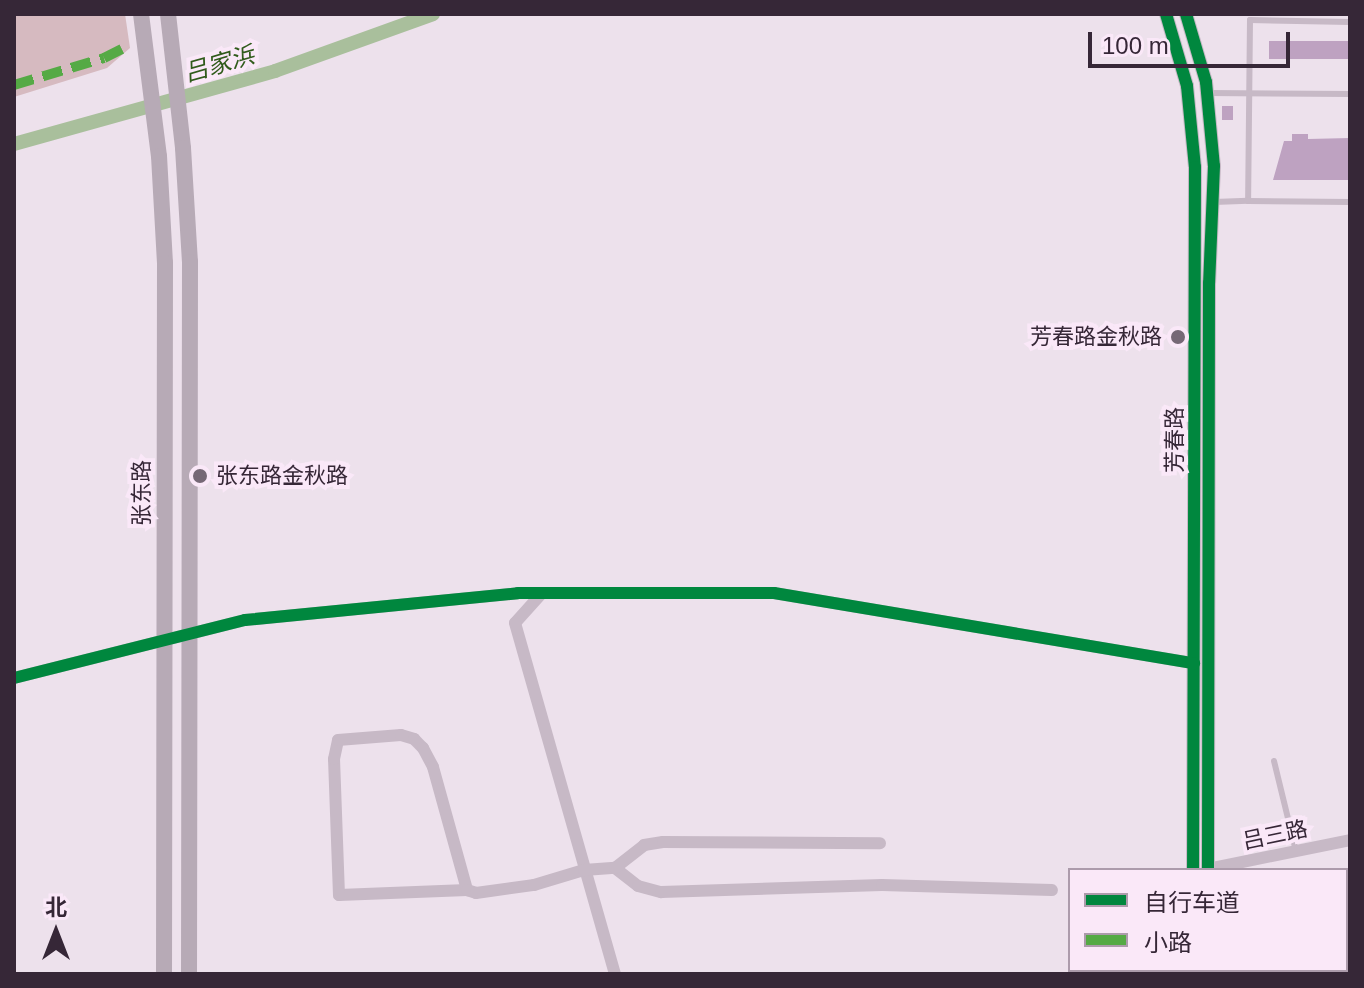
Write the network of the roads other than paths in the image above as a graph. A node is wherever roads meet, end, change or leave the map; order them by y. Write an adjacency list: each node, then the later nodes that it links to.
1 (141, 14): 14 (main road, 张东路)
2 (168, 14): 13 (main road)
3 (1166, 14): 15 (street, 芳春路)
4 (1186, 14): 6 (street, 芳春路)
5 (1350, 22): 7 (lane)
6 (1208, 93): 7 (lane); 10 (street, 芳春路)
7 (1249, 93): 8 (lane); 9 (lane)
8 (1350, 94)
9 (1248, 201): 10 (lane); 11 (lane)
10 (1214, 202): 23 (street, 芳春路)
11 (1350, 202)
12 (542, 593): 13 (street); 15 (street); 25 (street)
13 (190, 631): 14 (street); 29 (main road)
14 (165, 637): 16 (street); 28 (main road, 张东路)
15 (1194, 663): 22 (street, 芳春路)
16 (14, 678)
17 (1274, 761): 20 (lane)
18 (1350, 840): 20 (street, 吕三路)
19 (880, 843): 21 (street)
20 (1296, 851): 24 (street, 吕三路)
21 (615, 868): 25 (street); 27 (street)
22 (1193, 868)
23 (1208, 868)
24 (1217, 868)
25 (584, 870): 26 (street); 30 (street)
26 (467, 890): 26 (street)
27 (1052, 890)
28 (164, 974)
29 (189, 974)
30 (615, 974)

